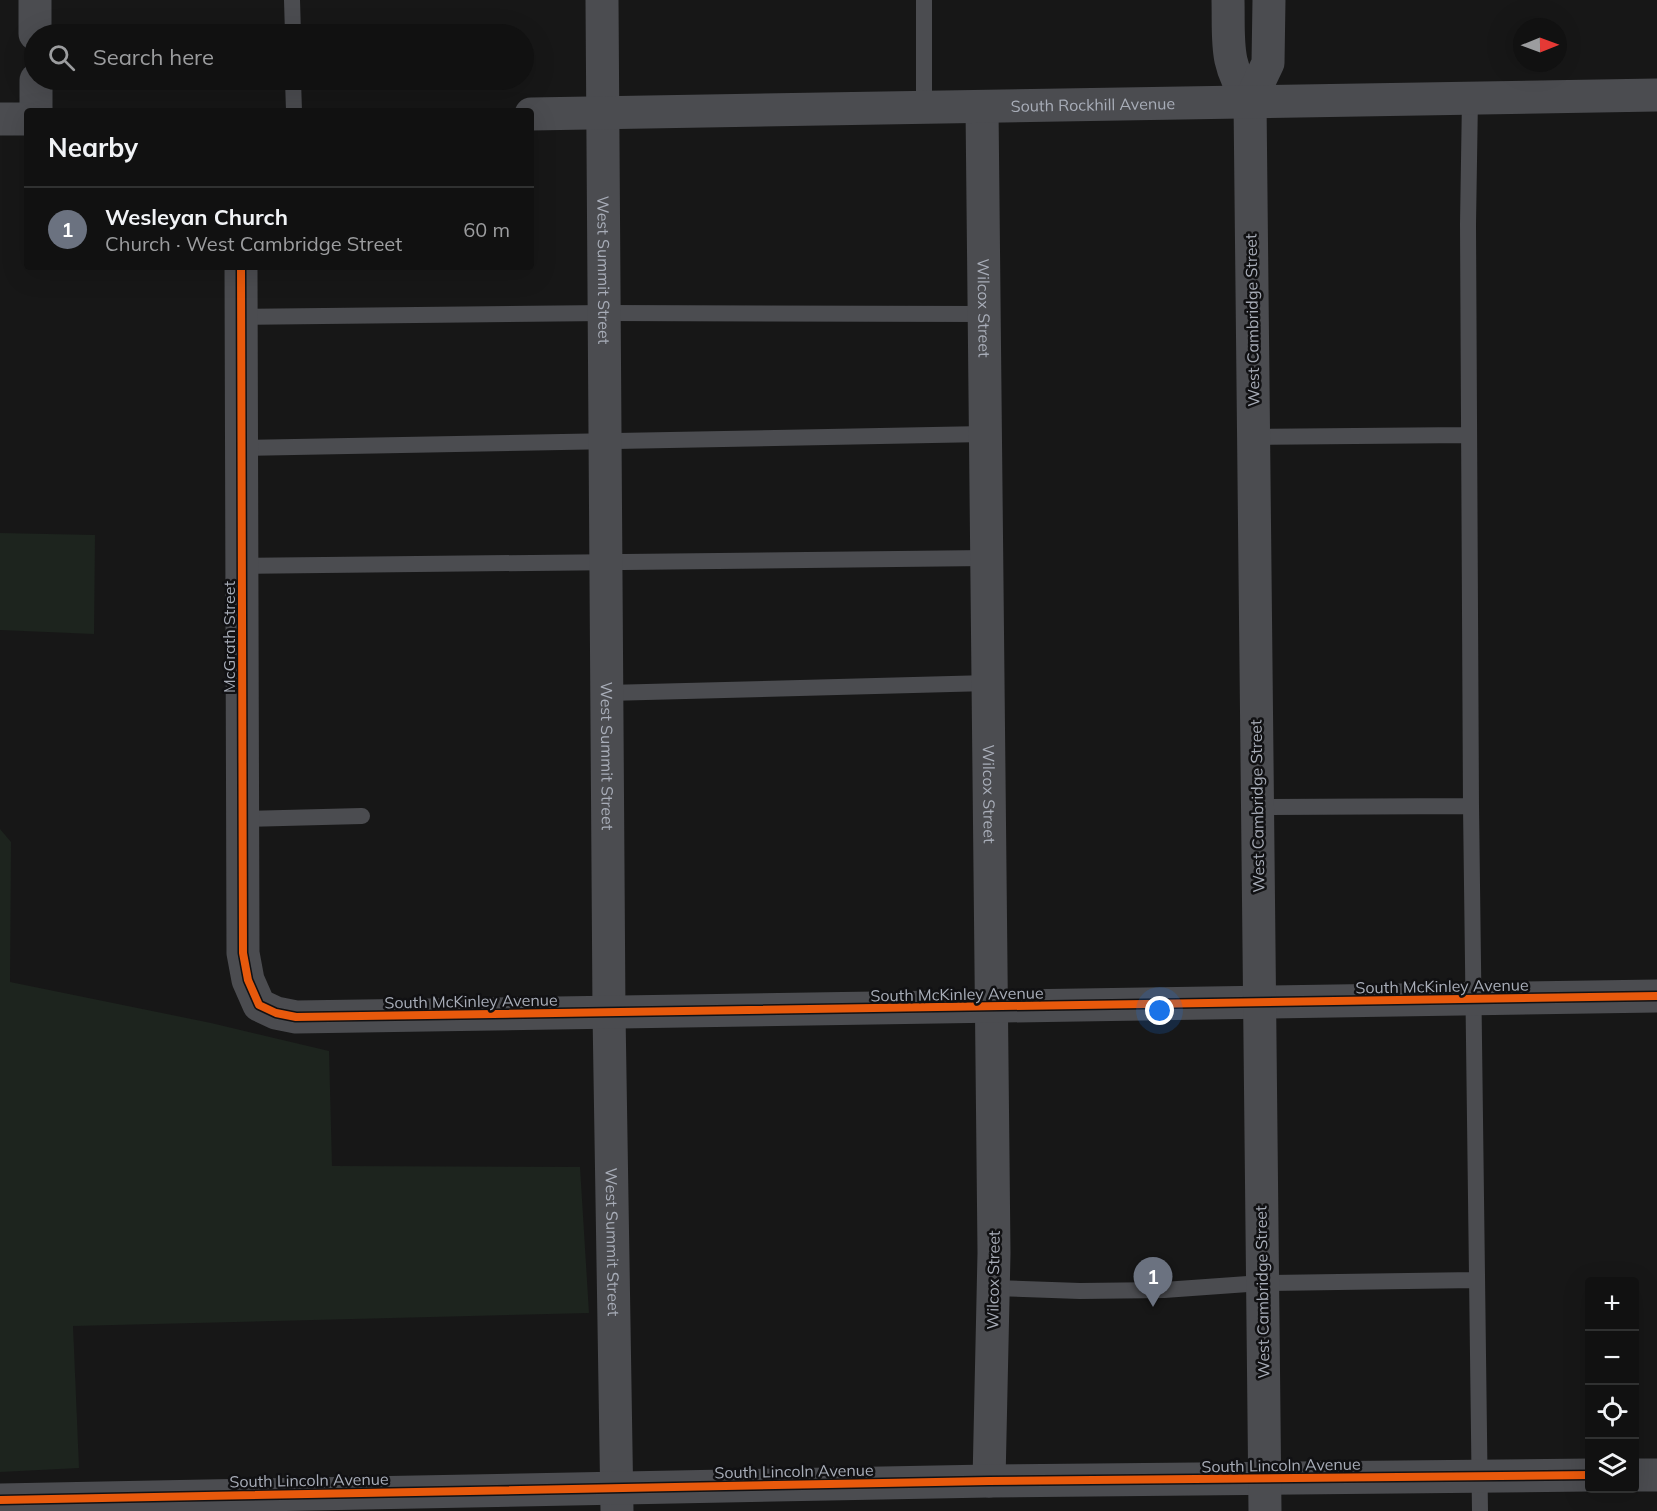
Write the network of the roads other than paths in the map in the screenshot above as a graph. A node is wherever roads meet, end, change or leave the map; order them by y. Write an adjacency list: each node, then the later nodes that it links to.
1 (35, 0): 7 (street)
2 (292, 0): 8 (lane)
3 (602, 0): 18 (street, West Summit Street)
4 (924, 0): 17 (lane)
5 (1228, 0): 13 (street)
6 (1269, 0): 13 (street, West Cambridge Street)
7 (35, 24)
8 (292, 24)
9 (36, 90): 15 (street)
10 (293, 90): 16 (lane)
11 (1657, 95): 12 (street, South Rockhill Avenue)
12 (1470, 98): 13 (street, South Rockhill Avenue); 27 (lane)
13 (1250, 101): 14 (street, South Rockhill Avenue); 28 (street, West Cambridge Street)
14 (982, 107): 17 (street, South Rockhill Avenue); 24 (street, Wilcox Street)
15 (36, 108)
16 (294, 108)
17 (924, 108): 18 (street, South Rockhill Avenue)
18 (603, 113): 19 (street, South Rockhill Avenue); 23 (street, West Summit Street)
19 (534, 114)
20 (0, 119): 21 (street)
21 (24, 119)
22 (241, 270): 25 (street, McGrath Street)
23 (605, 313): 24 (lane); 25 (lane); 29 (street, West Summit Street)
24 (984, 314): 26 (street, Wilcox Street)
25 (241, 317): 30 (street, McGrath Street)
26 (985, 434): 29 (lane); 31 (street, Wilcox Street)
27 (1469, 435): 28 (lane); 36 (lane)
28 (1253, 437): 37 (street, West Cambridge Street)
29 (605, 442): 30 (lane); 32 (street, West Summit Street)
30 (242, 448): 33 (street, McGrath Street)
31 (987, 558): 32 (lane); 34 (street, Wilcox Street)
32 (606, 564): 33 (lane); 35 (street, West Summit Street)
33 (242, 566): 39 (street, McGrath Street)
34 (989, 682): 35 (lane); 44 (street, Wilcox Street)
35 (607, 693): 45 (street, West Summit Street)
36 (1471, 806): 37 (lane); 41 (lane)
37 (1257, 807): 42 (street, West Cambridge Street)
38 (362, 816): 39 (lane)
39 (243, 819): 43 (street, McGrath Street)
40 (1657, 996): 41 (street, South McKinley Avenue)
41 (1473, 999): 42 (street, South McKinley Avenue); 46 (lane)
42 (1260, 1003): 44 (street, South McKinley Avenue); 47 (street, West Cambridge Street)
43 (259, 1005): 45 (street, South McKinley Avenue)
44 (992, 1007): 45 (street, South McKinley Avenue); 48 (street, Wilcox Street)
45 (609, 1013): 55 (street, West Summit Street)
46 (1476, 1280): 47 (lane); 52 (lane)
47 (1262, 1283): 48 (lane); 54 (street, West Cambridge Street)
48 (993, 1288): 53 (street, Wilcox Street)
49 (1585, 1475): 52 (street, South Lincoln Avenue)
50 (1639, 1475): 51 (street)
51 (1657, 1475)
52 (1478, 1477): 54 (street, South Lincoln Avenue); 57 (lane)
53 (989, 1481): 54 (street, South Lincoln Avenue); 55 (street, South Lincoln Avenue)
54 (1265, 1495)
55 (617, 1499): 56 (street, South Lincoln Avenue)
56 (0, 1500)
57 (1480, 1511)

